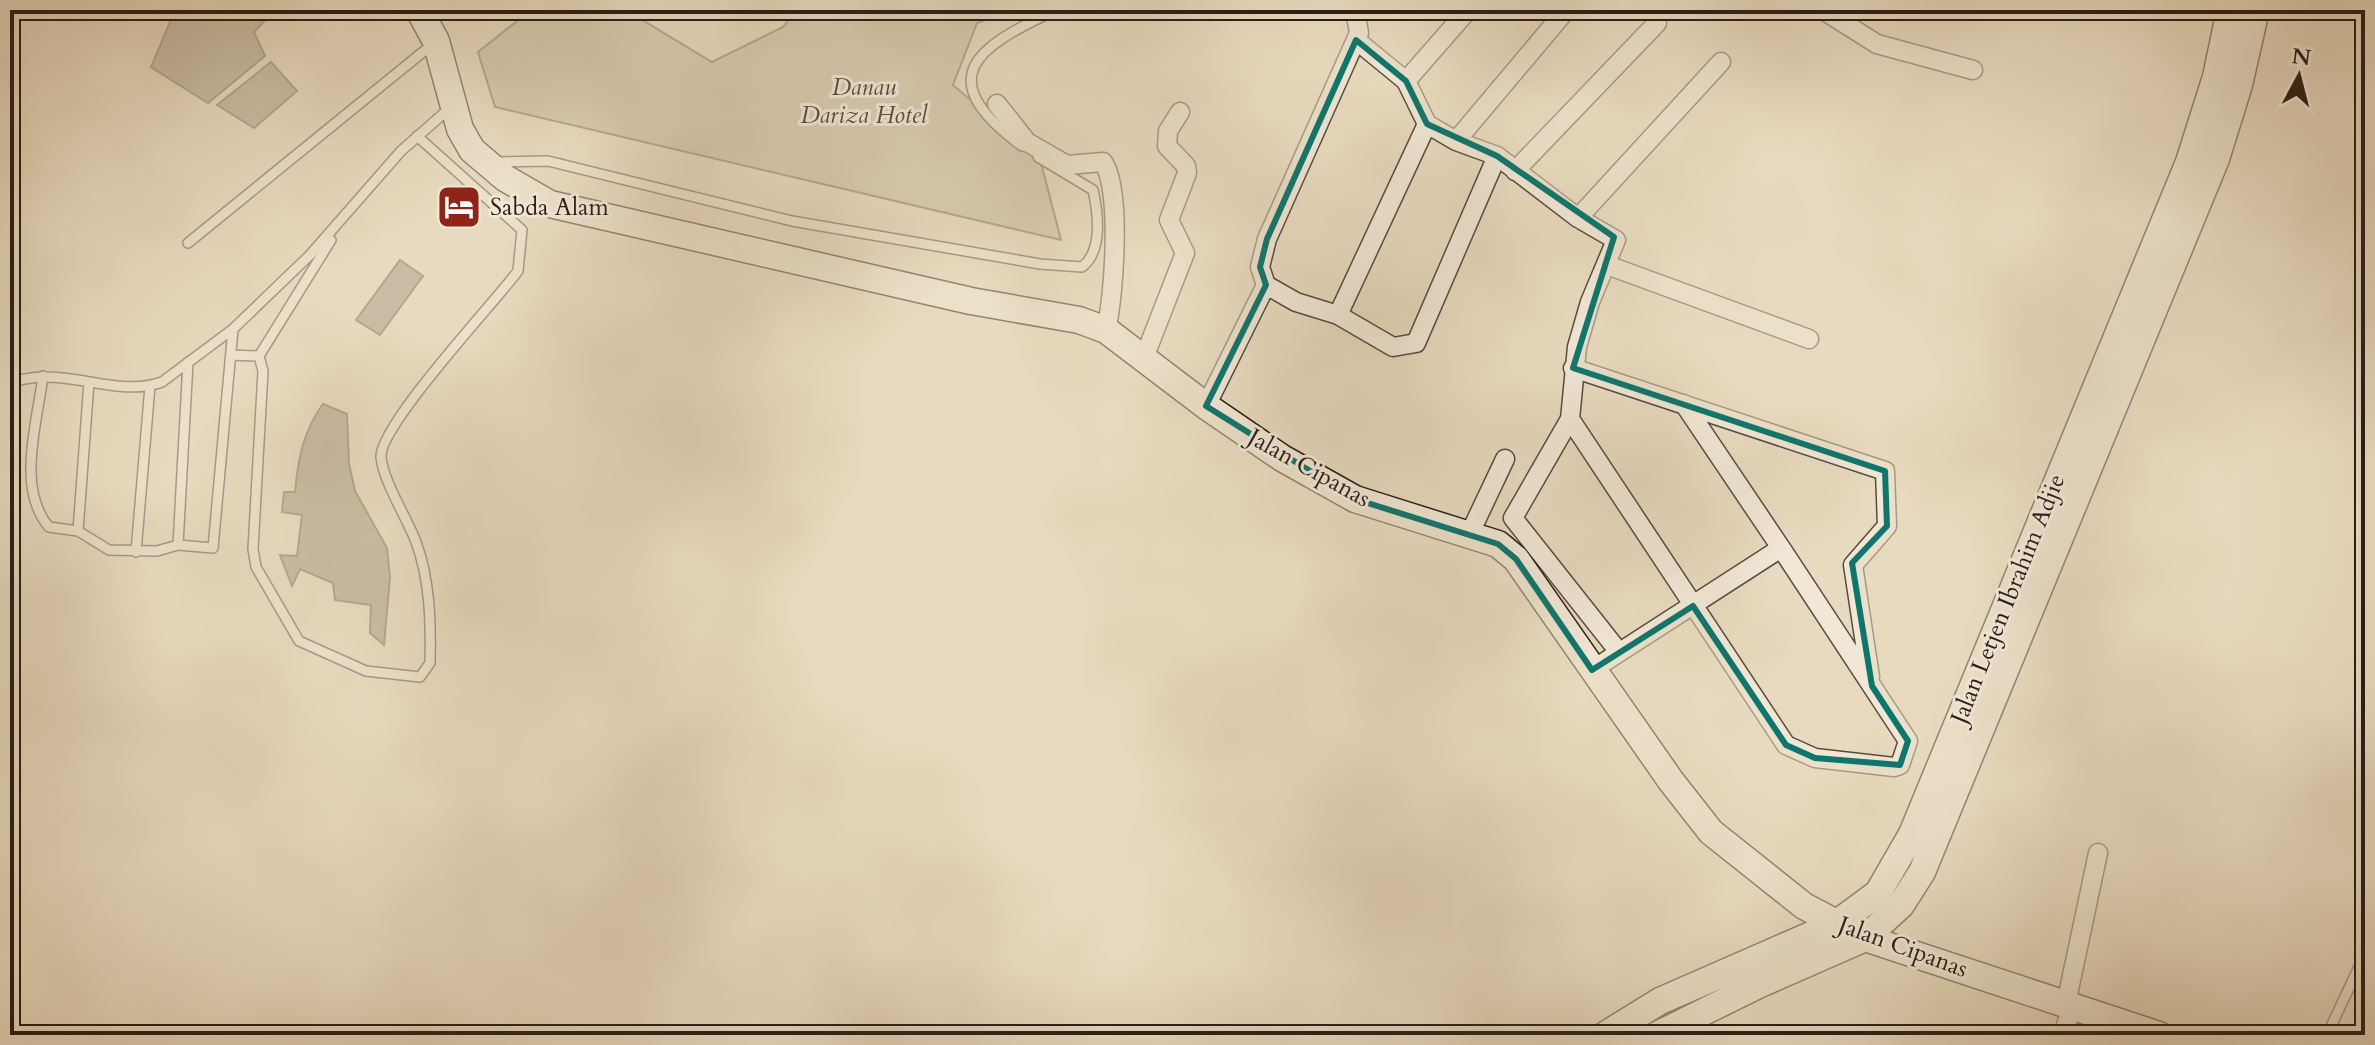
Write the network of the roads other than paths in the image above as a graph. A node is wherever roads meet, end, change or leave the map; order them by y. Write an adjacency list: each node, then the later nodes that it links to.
1 (419, 10): 11 (street, Jalan Cipanas)
2 (1056, 10): 22 (lane)
3 (1355, 10): 10 (street)
4 (1468, 10): 14 (street)
5 (1823, 10): 13 (street)
6 (2230, 10): 28 (street, Jalan Letjen Ibrahim Adjie)
7 (2256, 10): 28 (street, Jalan Letjen Ibrahim Adjie)
8 (1562, 15): 20 (street)
9 (1657, 23): 23 (street)
10 (1356, 40): 14 (street); 29 (street)
11 (436, 41): 16 (street, Jalan Cipanas); 26 (lane)
12 (1721, 62): 24 (street)
13 (1973, 70)
14 (1406, 81): 18 (street)
15 (997, 104): 32 (street)
16 (454, 105): 19 (lane); 22 (street, Jalan Cipanas)
17 (1180, 112): 36 (street)
18 (1427, 124): 20 (street); 30 (street)
19 (417, 136): 25 (lane); 35 (lane)
20 (1456, 141): 21 (street)
21 (1497, 156): 23 (street); 30 (street)
22 (485, 162): 32 (street, Jalan Cipanas)
23 (1515, 171): 24 (street)
24 (1578, 218): 27 (street)
25 (337, 228): 31 (lane); 35 (lane)
26 (188, 243)
27 (1607, 265): 33 (street); 38 (street)
28 (2158, 270): 57 (street, Jalan Letjen Ibrahim Adjie); 58 (street, Jalan Letjen Ibrahim Adjie)
29 (1266, 285): 30 (street); 44 (street)
30 (1338, 315)
31 (233, 329): 34 (lane); 37 (lane)
32 (1106, 330): 36 (street, Jalan Cipanas)
33 (1809, 339)
34 (231, 355): 35 (lane); 49 (lane)
35 (259, 356)
36 (1144, 358): 44 (street, Jalan Cipanas)
37 (188, 362): 42 (lane); 49 (lane)
38 (1573, 368): 43 (street); 45 (street)
39 (43, 376): 40 (lane); 41 (lane); 47 (lane)
40 (10, 382)
41 (89, 382): 42 (lane); 47 (lane)
42 (150, 386): 51 (lane)
43 (1684, 404): 50 (street); 55 (street)
44 (1206, 406): 48 (street, Jalan Cipanas)
45 (1570, 419): 52 (street); 53 (street)
46 (1505, 459): 48 (street)
47 (78, 531): 51 (lane)
48 (1470, 533): 54 (street, Jalan Cipanas)
49 (178, 545): 51 (lane)
50 (1781, 548): 52 (street); 55 (street)
51 (136, 552)
52 (1693, 606): 53 (street); 55 (street)
53 (1619, 652): 54 (street)
54 (1592, 670): 57 (street, Jalan Cipanas)
55 (1872, 686)
56 (2098, 853): 60 (street)
57 (1836, 924): 58 (street, Jalan Cipanas); 61 (street, Jalan Letjen Ibrahim Adjie)
58 (1865, 938): 60 (street, Jalan Cipanas); 62 (street, Jalan Letjen Ibrahim Adjie)
59 (2365, 954): 65 (lane)
60 (2069, 1005): 63 (street); 64 (street, Jalan Cipanas)
61 (1605, 1035)
62 (1657, 1035)
63 (2063, 1035)
64 (2159, 1035)
65 (2327, 1035)

